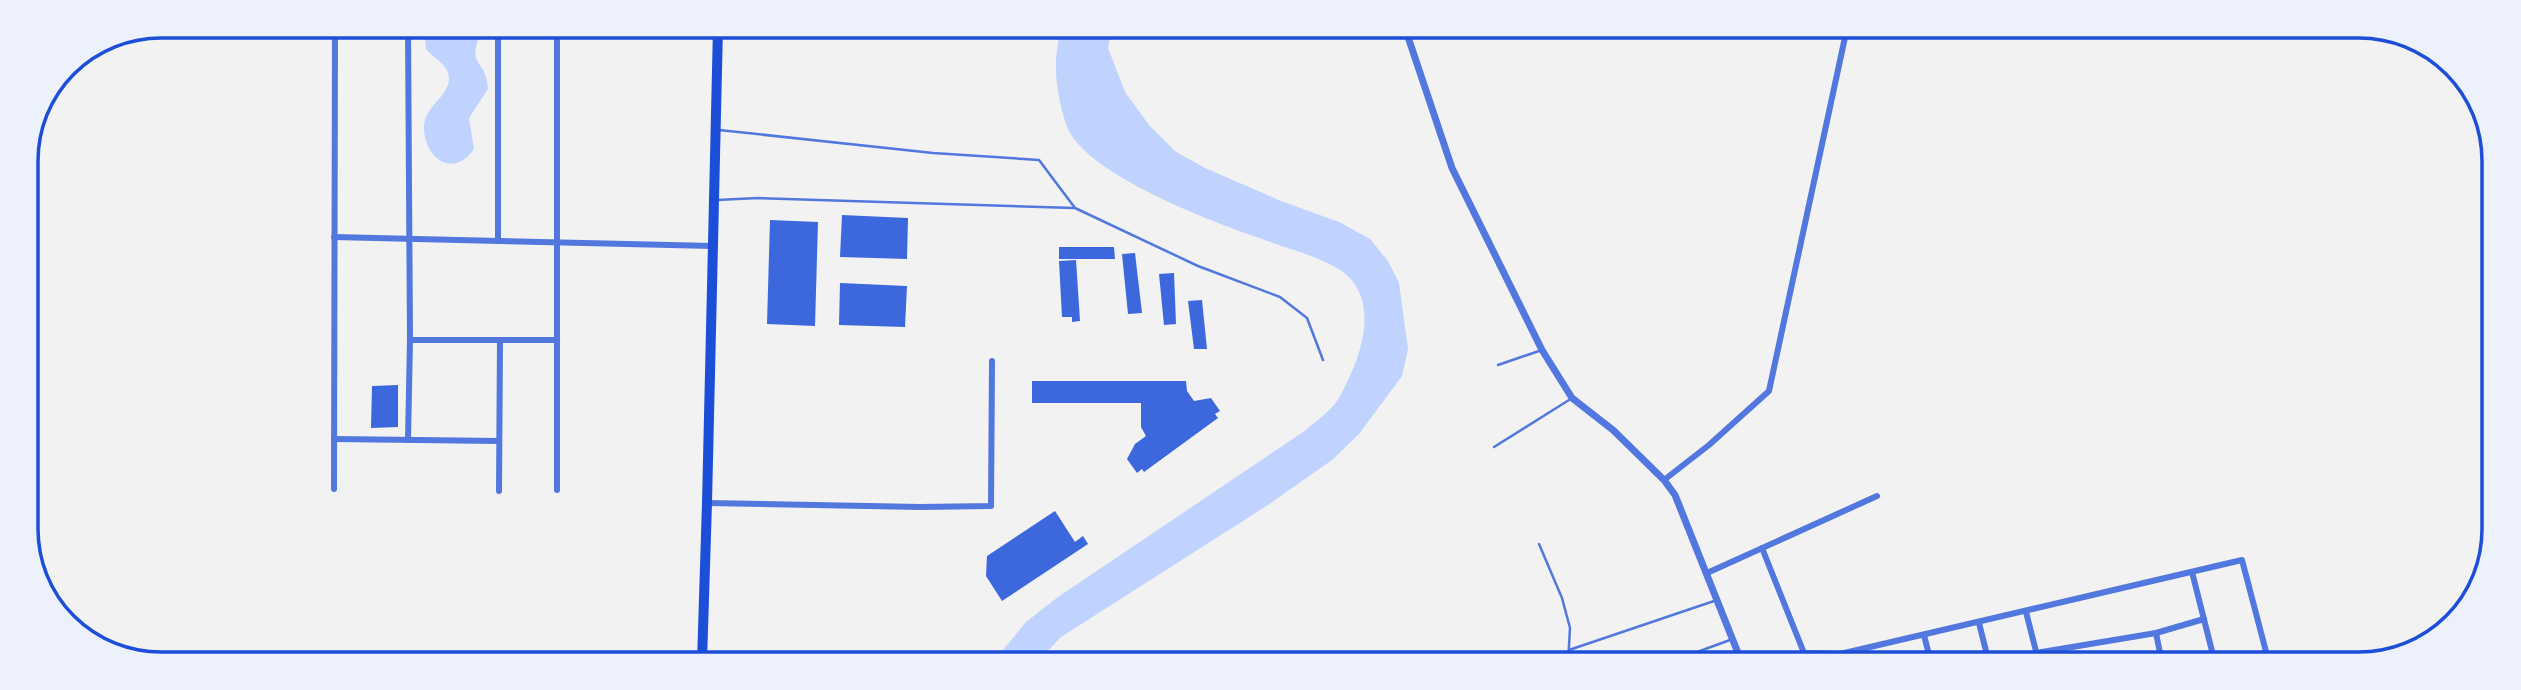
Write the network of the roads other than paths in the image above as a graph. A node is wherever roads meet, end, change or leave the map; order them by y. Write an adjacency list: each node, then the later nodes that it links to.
1 (335, 38): 11 (street)
2 (408, 38): 12 (street)
3 (498, 38): 13 (street)
4 (557, 38): 14 (street)
5 (718, 38): 8 (main road)
6 (1408, 38): 19 (street)
7 (1845, 38): 28 (street)
8 (716, 130): 9 (main road); 10 (lane)
9 (714, 200): 10 (lane); 15 (main road)
10 (1075, 208): 20 (lane)
11 (334, 237): 12 (street); 24 (street)
12 (410, 239): 13 (street); 16 (street)
13 (498, 241): 14 (street)
14 (557, 243): 15 (street); 18 (street)
15 (713, 246): 33 (main road)
16 (410, 340): 17 (street); 25 (street)
17 (500, 340): 18 (street); 26 (street)
18 (557, 340): 30 (street)
19 (1542, 350): 22 (lane); 23 (street)
20 (1323, 360)
21 (992, 361): 33 (street)
22 (1498, 365)
23 (1572, 398): 27 (lane); 28 (street)
24 (334, 439): 25 (street); 29 (street)
25 (408, 440): 26 (street)
26 (499, 441): 31 (street)
27 (1494, 447)
28 (1664, 480): 37 (street)
29 (334, 489)
30 (557, 490)
31 (499, 491)
32 (1877, 496): 35 (street)
33 (707, 503): 57 (main road)
34 (1539, 544): 45 (lane)
35 (1762, 548): 37 (street); 48 (street)
36 (2192, 572): 39 (street); 40 (street); 56 (street)
37 (1707, 573): 38 (street)
38 (1717, 600): 44 (street); 45 (lane)
39 (2026, 612): 41 (street); 52 (street)
40 (2204, 619): 42 (street); 55 (street)
41 (1979, 623): 43 (street); 51 (street)
42 (2156, 633): 53 (street); 54 (street)
43 (1924, 635): 49 (street); 50 (street)
44 (1732, 639): 46 (lane); 47 (street)
45 (1569, 650)
46 (1699, 651)
47 (1737, 651)
48 (1803, 651)
49 (1852, 651)
50 (1928, 651)
51 (1986, 651)
52 (2036, 651)
53 (2047, 651)
54 (2160, 651)
55 (2212, 651)
56 (2266, 651)
57 (702, 652)

